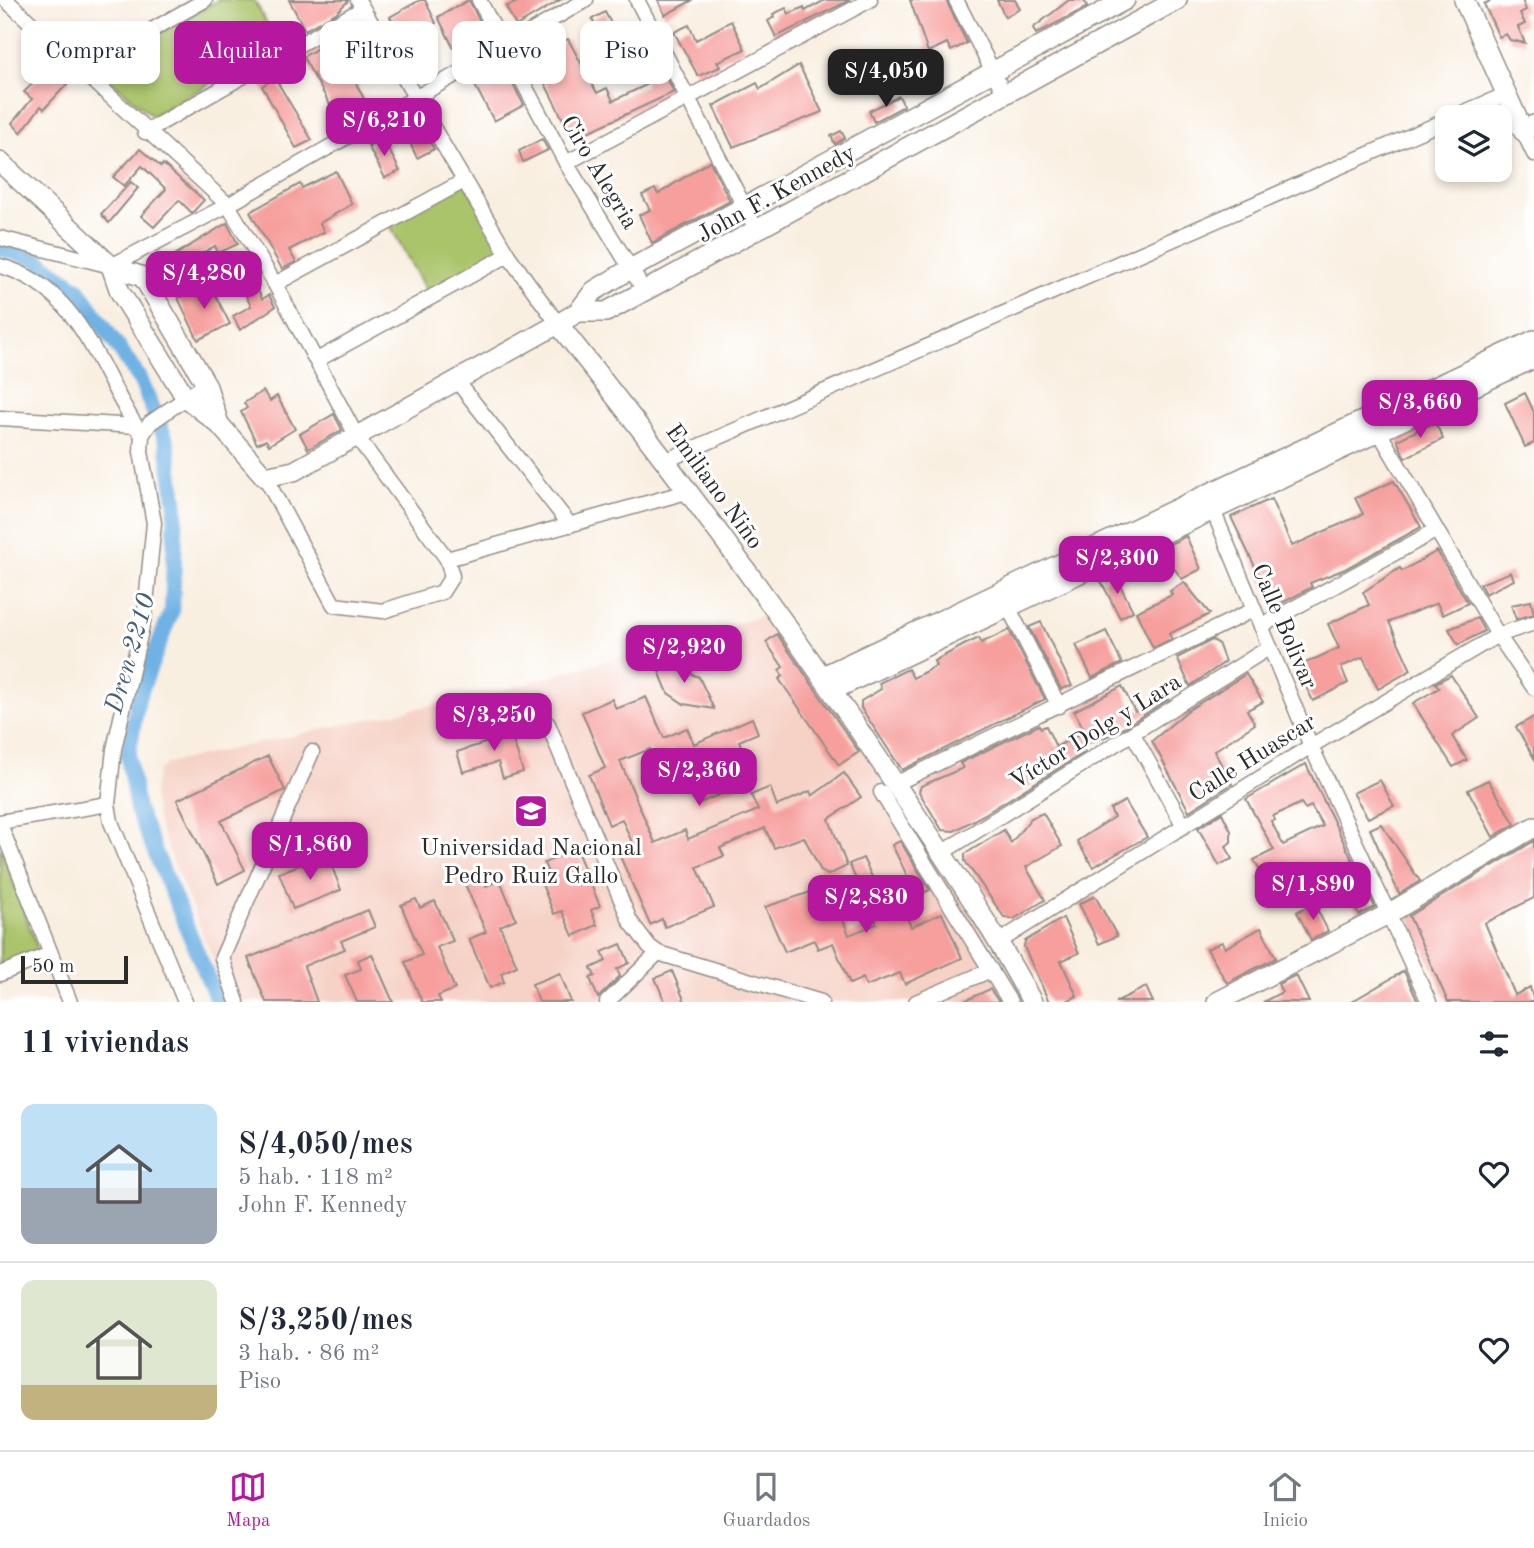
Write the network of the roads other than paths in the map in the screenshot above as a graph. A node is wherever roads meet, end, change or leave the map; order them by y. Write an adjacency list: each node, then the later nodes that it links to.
1 (205, 0): 15 (street)
2 (479, 0): 13 (street, Ciro Alegria)
3 (586, 0): 14 (street)
4 (637, 0): 22 (street)
5 (870, 0): 22 (street)
6 (956, 0): 16 (street)
7 (1125, 0): 16 (street, John F. Kennedy)
8 (1177, 0): 21 (street, John F. Kennedy)
9 (1464, 0): 20 (street)
10 (3, 1): 12 (street)
11 (360, 4): 23 (street, Emiliano Niño); 27 (street)
12 (25, 21)
13 (490, 21)
14 (548, 21)
15 (160, 26)
16 (993, 72): 21 (street); 33 (street, John F. Kennedy)
17 (452, 76): 23 (street)
18 (94, 84): 27 (street)
19 (523, 84): 30 (street, Ciro Alegria)
20 (1507, 94): 24 (street); 26 (street)
21 (1005, 95): 34 (street, John F. Kennedy)
22 (687, 96): 30 (street); 33 (street)
23 (414, 98): 31 (street, Emiliano Niño); 32 (street)
24 (1481, 105)
25 (1435, 125): 55 (street)
26 (1529, 128): 28 (street)
27 (145, 132): 32 (street)
28 (1534, 155)
29 (0, 162): 38 (street)
30 (566, 163): 39 (street, Ciro Alegria)
31 (464, 181): 36 (street, Emiliano Niño); 40 (street)
32 (228, 205): 38 (street); 40 (street)
33 (745, 208): 34 (street); 39 (street, John F. Kennedy)
34 (757, 231): 41 (street, John F. Kennedy)
35 (0, 238): 38 (street)
36 (508, 255): 43 (street, Emiliano Niño); 46 (street)
37 (0, 266): 53 (street)
38 (111, 266): 48 (street); 49 (street)
39 (632, 268): 41 (street, Ciro Alegria); 42 (street, John F. Kennedy)
40 (275, 284): 46 (street)
41 (645, 292): 42 (street, John F. Kennedy)
42 (578, 312): 43 (street, John F. Kennedy)
43 (558, 324): 47 (street, John F. Kennedy); 55 (street, Emiliano Niño)
44 (1534, 340): 52 (street)
45 (1534, 358): 52 (street)
46 (317, 360): 54 (street)
47 (457, 381): 54 (street, John F. Kennedy); 59 (street)
48 (206, 384): 49 (street); 51 (street)
49 (178, 404): 51 (street); 53 (street)
50 (0, 418): 53 (street)
51 (219, 424): 56 (street)
52 (1375, 425): 58 (street); 60 (street)
53 (143, 428): 76 (street)
54 (357, 437): 56 (street, John F. Kennedy); 61 (street)
55 (667, 460): 57 (street, Emiliano Niño)
56 (265, 477): 61 (street)
57 (690, 491): 59 (street); 68 (street, Emiliano Niño)
58 (1210, 503): 62 (street); 63 (street, Calle Bolivar)
59 (570, 525): 61 (street)
60 (1435, 531): 65 (street); 66 (street)
61 (447, 559)
62 (1004, 600): 68 (street); 70 (street)
63 (1253, 610): 65 (street, Calle Bolivar); 70 (street)
64 (1534, 623): 66 (street, Calle Huascar)
65 (1261, 626): 67 (street, Calle Bolivar)
66 (1498, 635): 69 (street); 73 (street, Calle Huascar)
67 (1270, 648): 72 (street, Víctor Dolg y Lara); 73 (street, Calle Bolivar)
68 (828, 683): 75 (street, Emiliano Niño)
69 (1534, 688)
70 (1059, 706): 75 (street)
71 (548, 724): 83 (street)
72 (1133, 734): 78 (street); 80 (street, Víctor Dolg y Lara)
73 (1311, 746): 78 (street, Calle Huascar); 81 (street, Calle Bolivar)
74 (312, 751): 89 (street)
75 (888, 788): 80 (street, Emiliano Niño); 85 (street)
76 (108, 804): 77 (street); 88 (street)
77 (0, 823): 84 (street)
78 (1184, 826): 82 (street, Calle Huascar)
79 (1534, 827): 81 (street)
80 (943, 852): 82 (street, Emiliano Niño)
81 (1390, 913): 95 (street); 96 (street, Calle Bolivar)
82 (1000, 941): 94 (street, Emiliano Niño)
83 (658, 953): 90 (street); 91 (street)
84 (50, 954): 86 (street); 87 (street)
85 (991, 970): 92 (street); 93 (street)
86 (0, 974)
87 (70, 1002)
88 (185, 1002)
89 (237, 1002)
90 (607, 1002)
91 (821, 1002)
92 (916, 1002)
93 (1010, 1002)
94 (1032, 1002)
95 (1217, 1002)
96 (1429, 1002)

